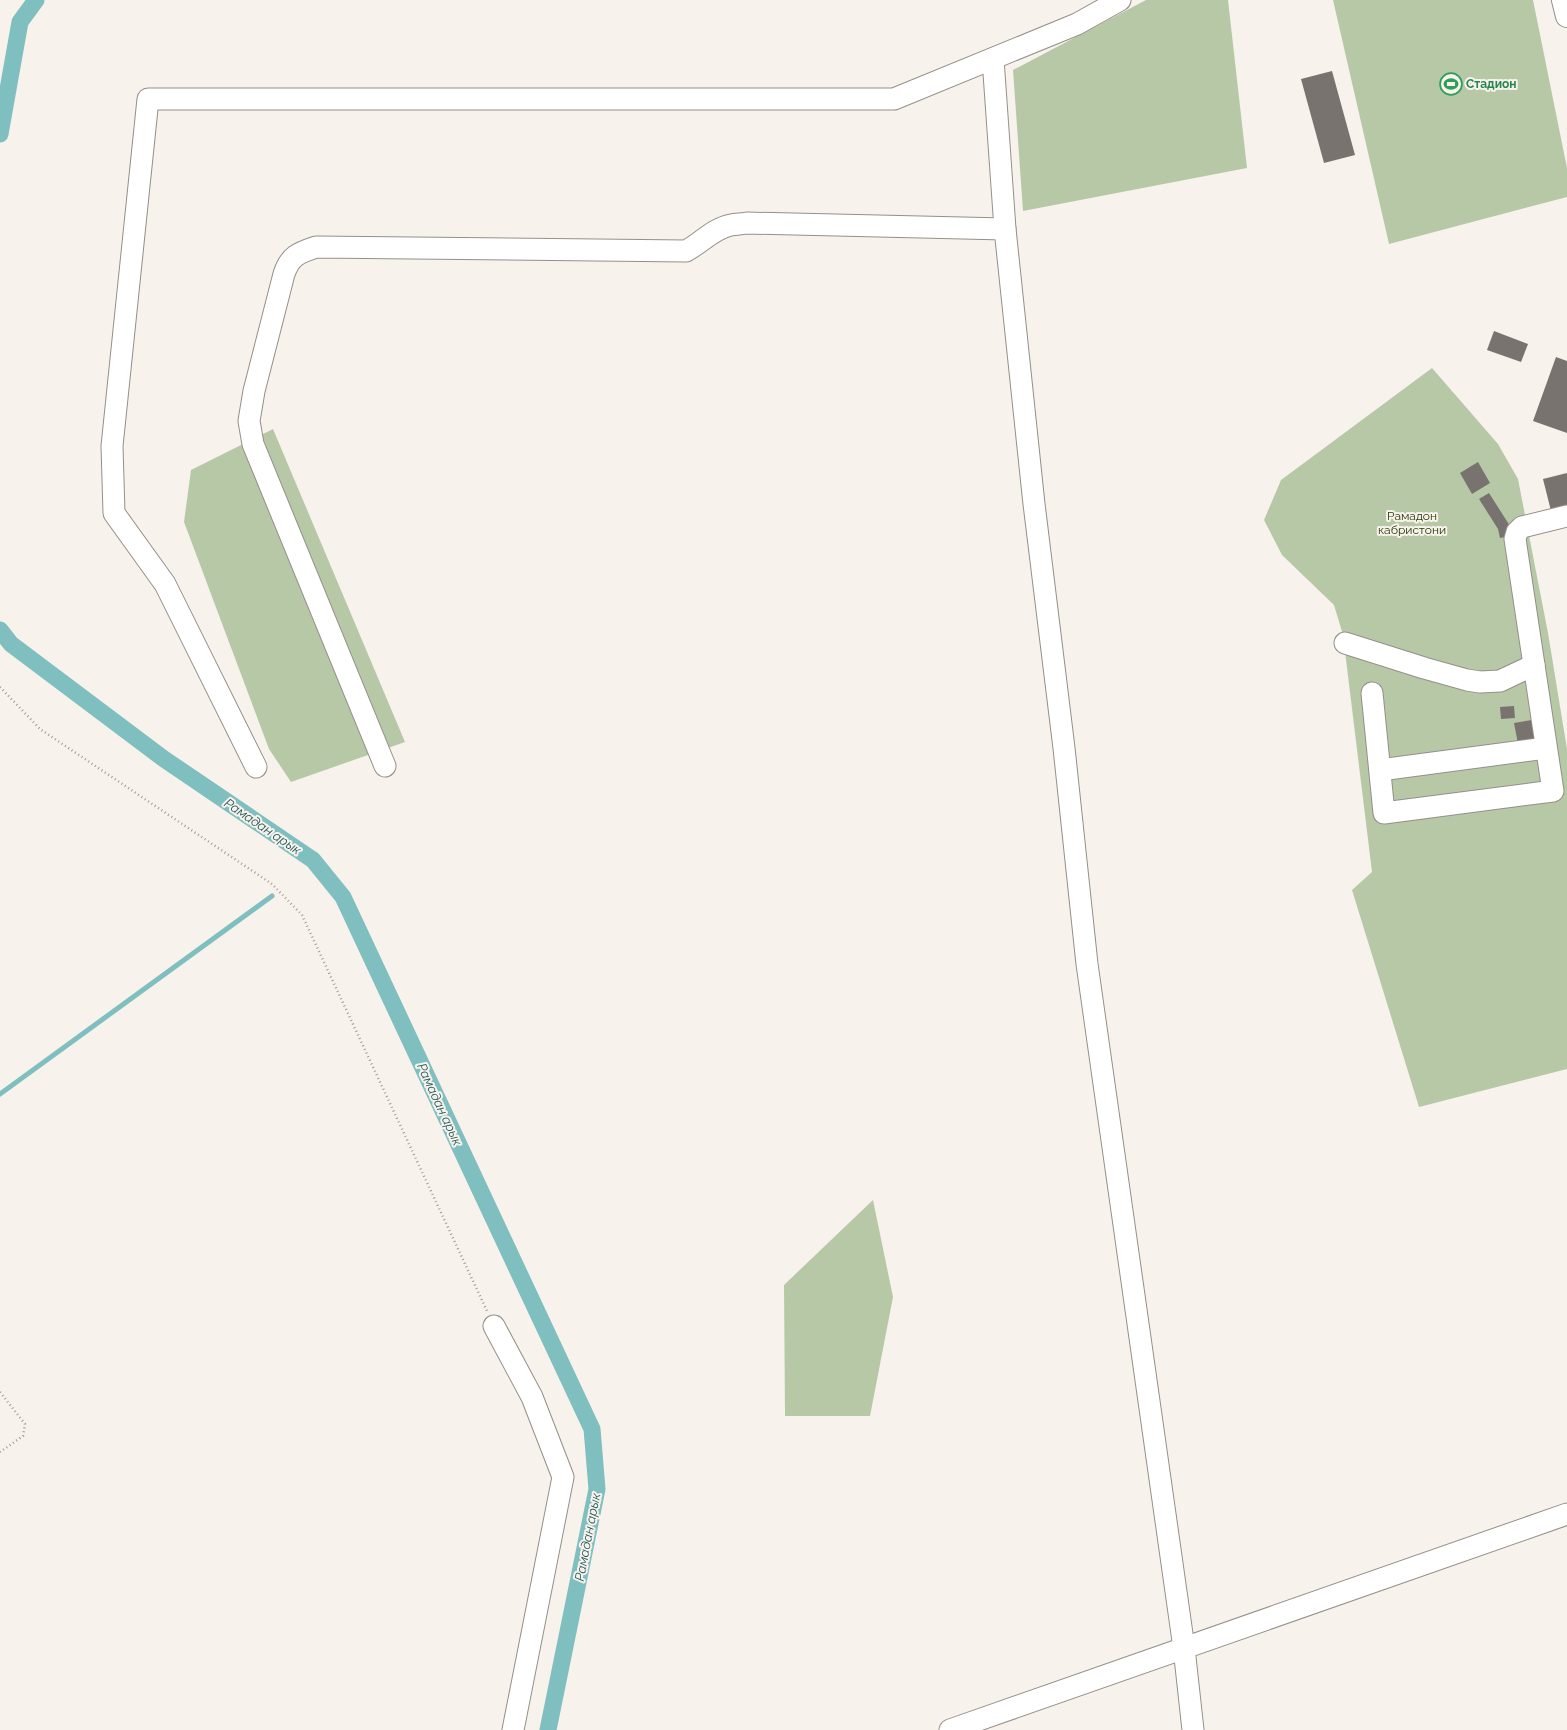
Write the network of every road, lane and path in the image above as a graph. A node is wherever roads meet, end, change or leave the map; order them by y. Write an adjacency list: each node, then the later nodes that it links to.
1 (1120, 0): 4 (street)
2 (1563, 0): 3 (main road)
3 (1567, 16)
4 (993, 59): 5 (street); 13 (street)
5 (1005, 229): 12 (street); 19 (street)
6 (1567, 516): 8 (street)
7 (1345, 643): 8 (street)
8 (1534, 665): 11 (street)
9 (0, 687): 15 (path)
10 (1372, 693): 14 (street)
11 (1546, 748): 14 (street); 14 (street)
12 (385, 766)
13 (256, 767)
14 (1380, 770)
15 (494, 1326): 20 (street)
16 (0, 1392): 17 (path)
17 (0, 1452)
18 (1567, 1514): 19 (street)
19 (1184, 1648): 21 (street); 22 (street)
20 (513, 1730)
21 (950, 1730)
22 (1193, 1730)

